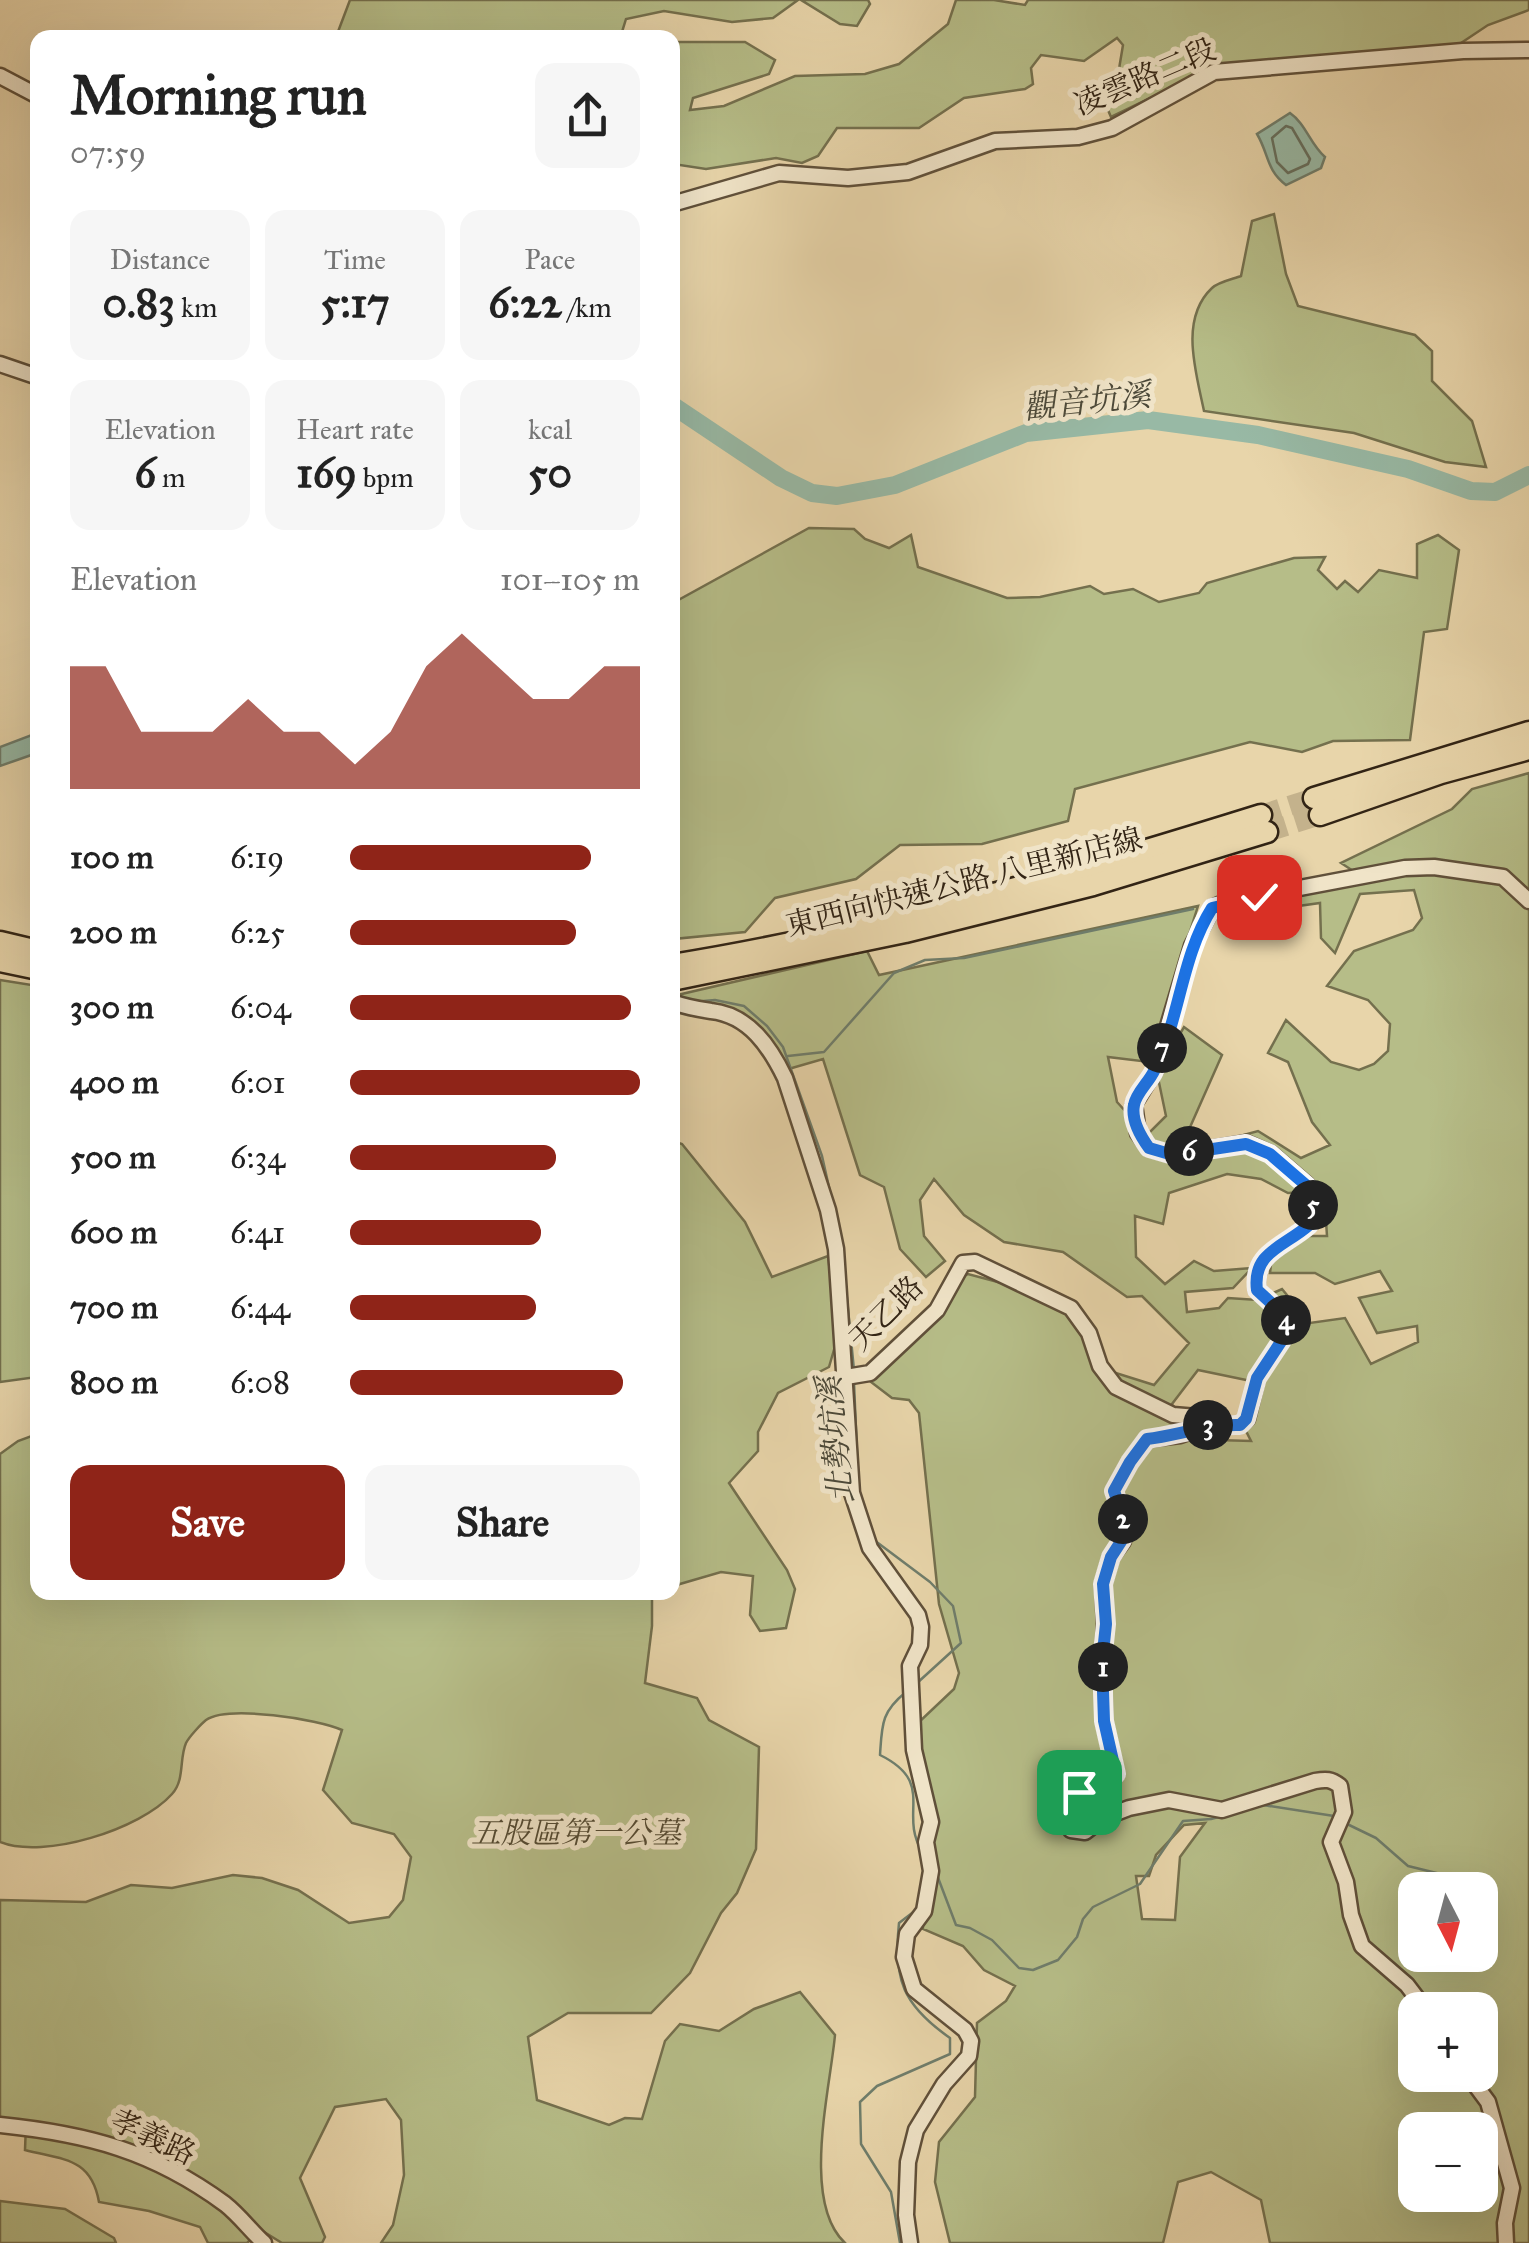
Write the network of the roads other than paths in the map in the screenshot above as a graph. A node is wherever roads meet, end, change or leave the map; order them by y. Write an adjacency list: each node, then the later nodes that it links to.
1 (1529, 50): 4 (street, 凌雲路二段)
2 (0, 76): 3 (street)
3 (30, 92)
4 (680, 202)
5 (0, 364): 6 (street)
6 (30, 373)
7 (1529, 732): 9 (highway)
8 (1529, 749): 9 (highway)
9 (1439, 766): 10 (highway)
10 (1317, 807)
11 (1264, 823): 15 (highway, 東西向快速公路 八里新店線)
12 (1529, 901): 22 (street)
13 (0, 942): 14 (highway)
14 (30, 949)
15 (774, 953): 17 (highway, 東西向快速公路 八里新店線); 19 (highway, 東西向快速公路 八里新店線)
16 (0, 960): 18 (highway)
17 (680, 964)
18 (30, 967)
19 (680, 978)
20 (680, 1005): 21 (street, 天乙路)
21 (846, 1377): 22 (street, 天乙路); 27 (street, 天乙路)
22 (1211, 1424): 23 (street)
23 (1412, 1992)
24 (1481, 2092): 28 (street)
25 (0, 2125): 26 (street, 孝義路)
26 (264, 2243)
27 (910, 2243)
28 (1506, 2243)

